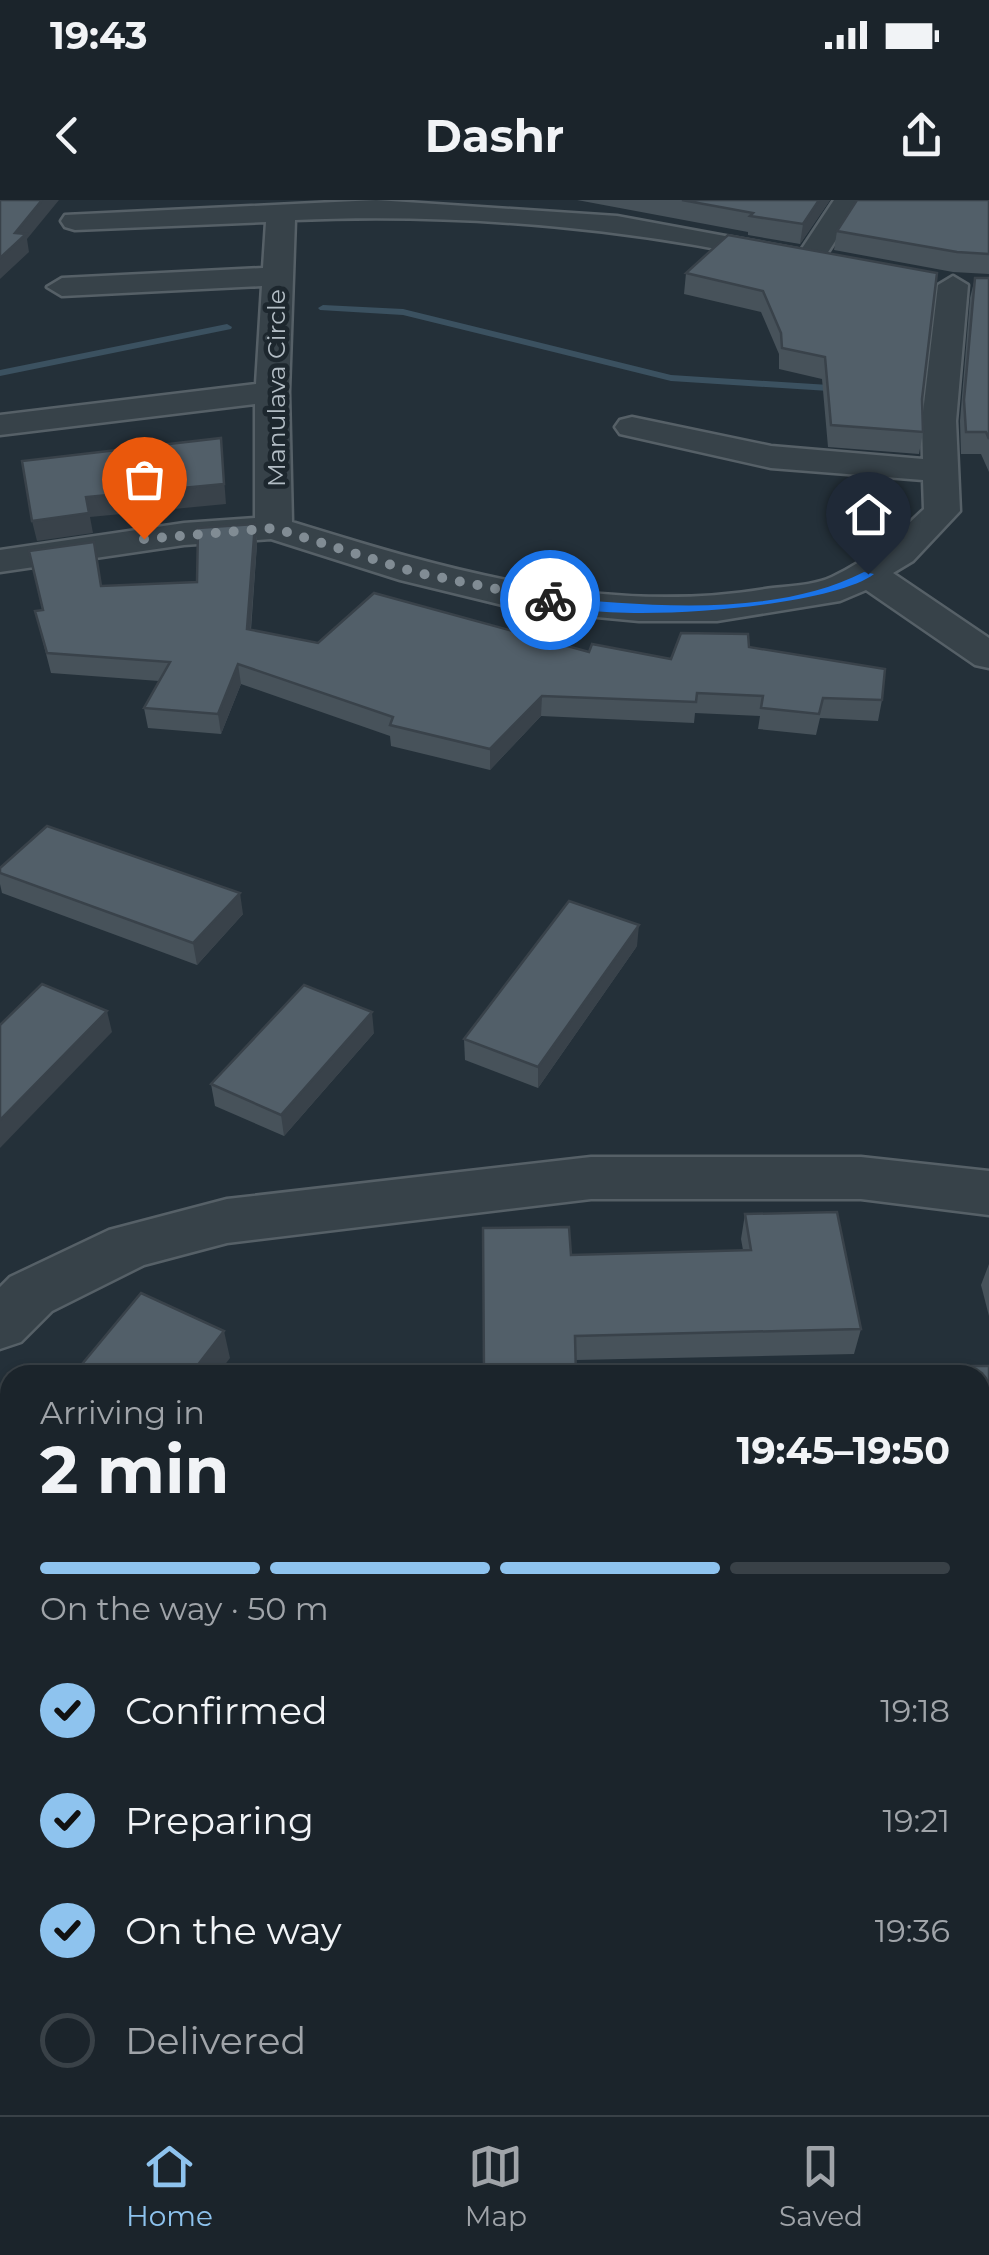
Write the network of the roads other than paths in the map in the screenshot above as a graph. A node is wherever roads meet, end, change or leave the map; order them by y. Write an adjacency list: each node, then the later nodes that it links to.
1 (848, 200): 6 (street)
2 (408, 204): 4 (street); 6 (street)
3 (79, 211): 4 (street); 5 (street)
4 (281, 214): 8 (street, Manulava Circle)
5 (53, 245)
6 (809, 260): 7 (street)
7 (845, 266)
8 (278, 276): 11 (street); 12 (street, Manulava Circle)
9 (917, 279): 10 (street)
10 (971, 285): 15 (street, Manulava Circle)
11 (62, 286)
12 (272, 392): 13 (street); 16 (street, Manulava Circle)
13 (0, 424)
14 (632, 427): 15 (street)
15 (943, 471): 18 (street, Manulava Circle)
16 (274, 528): 17 (street); 18 (street, Manulava Circle)
17 (0, 561)
18 (868, 574): 19 (street)
19 (989, 656)
20 (989, 1194): 21 (street)
21 (0, 1324)

